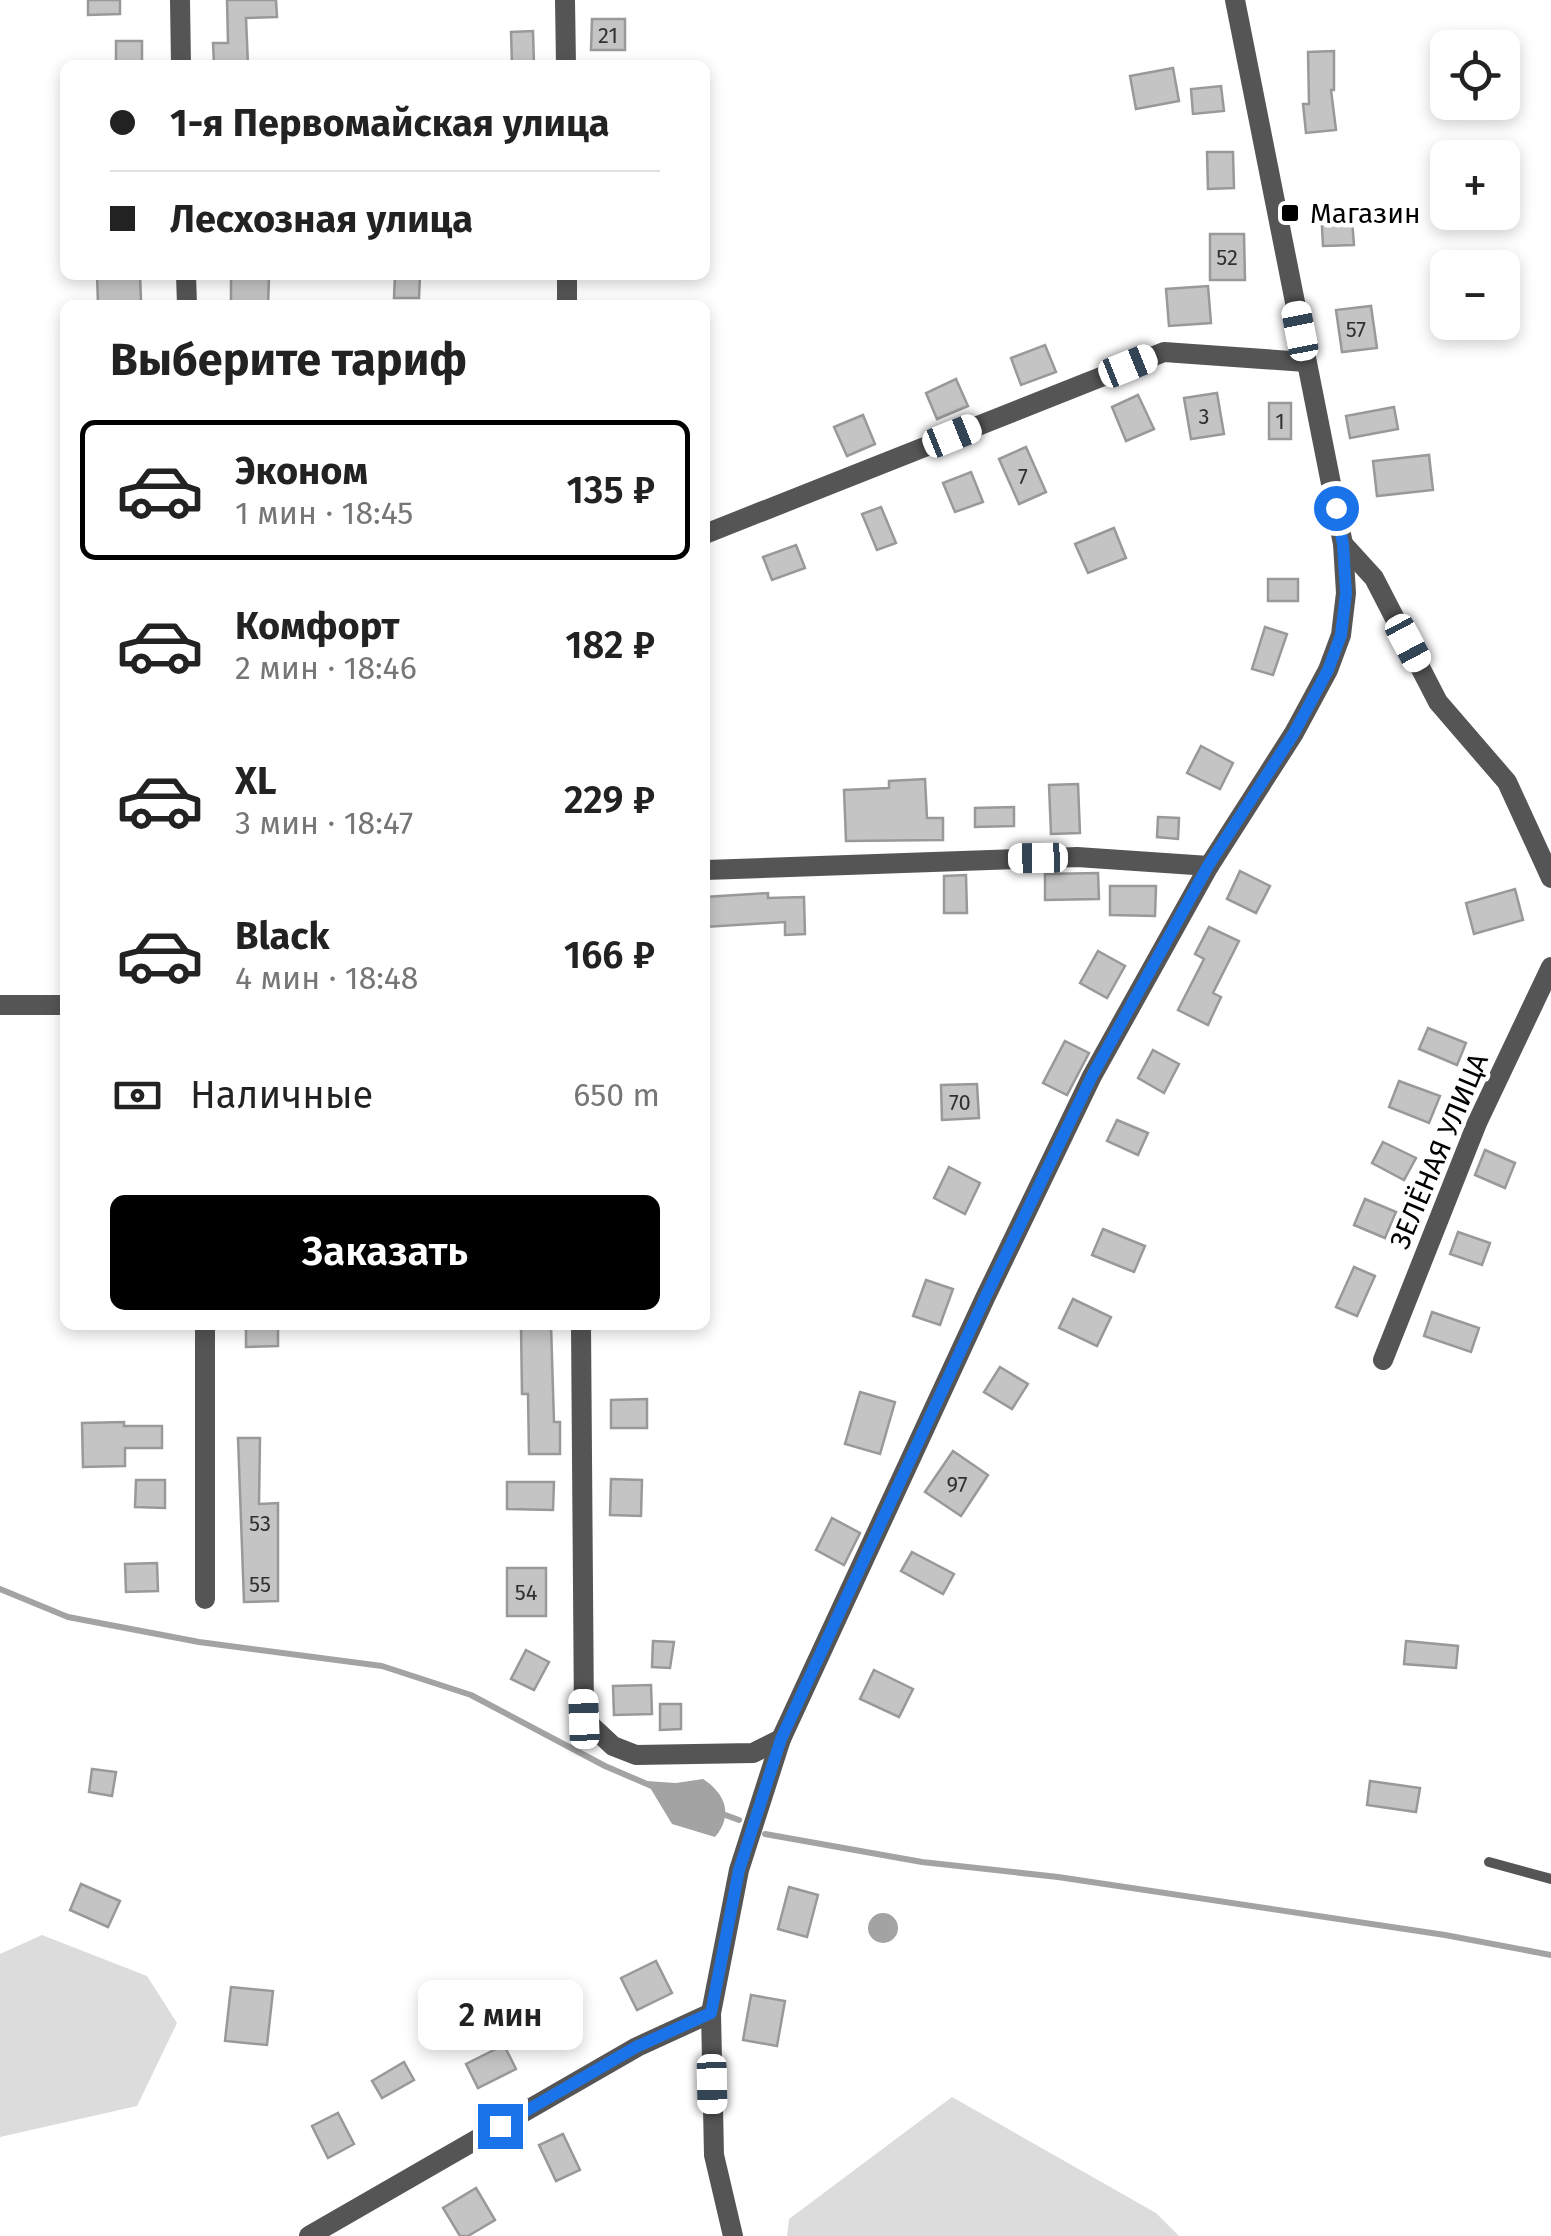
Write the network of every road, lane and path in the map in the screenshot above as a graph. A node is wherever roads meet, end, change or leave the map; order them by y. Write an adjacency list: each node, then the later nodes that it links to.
1 (180, 0): 4 (street)
2 (565, 0): 5 (street)
3 (1234, 0): 6 (street)
4 (181, 60)
5 (566, 60)
6 (1306, 362): 7 (street); 8 (street)
7 (710, 532)
8 (1343, 544): 9 (street); 11 (street)
9 (1208, 866): 10 (street); 19 (street)
10 (710, 870)
11 (1551, 878)
12 (1551, 967): 17 (street, ЗЕЛЁНАЯ УЛИЦА)
13 (0, 1005): 14 (street)
14 (60, 1005)
15 (205, 1330): 18 (street)
16 (581, 1330): 19 (street)
17 (1383, 1360)
18 (205, 1599)
19 (781, 1739): 22 (street)
20 (1488, 1862): 21 (lane)
21 (1551, 1879)
22 (711, 2013): 23 (street); 24 (street)
23 (308, 2236)
24 (733, 2236)

